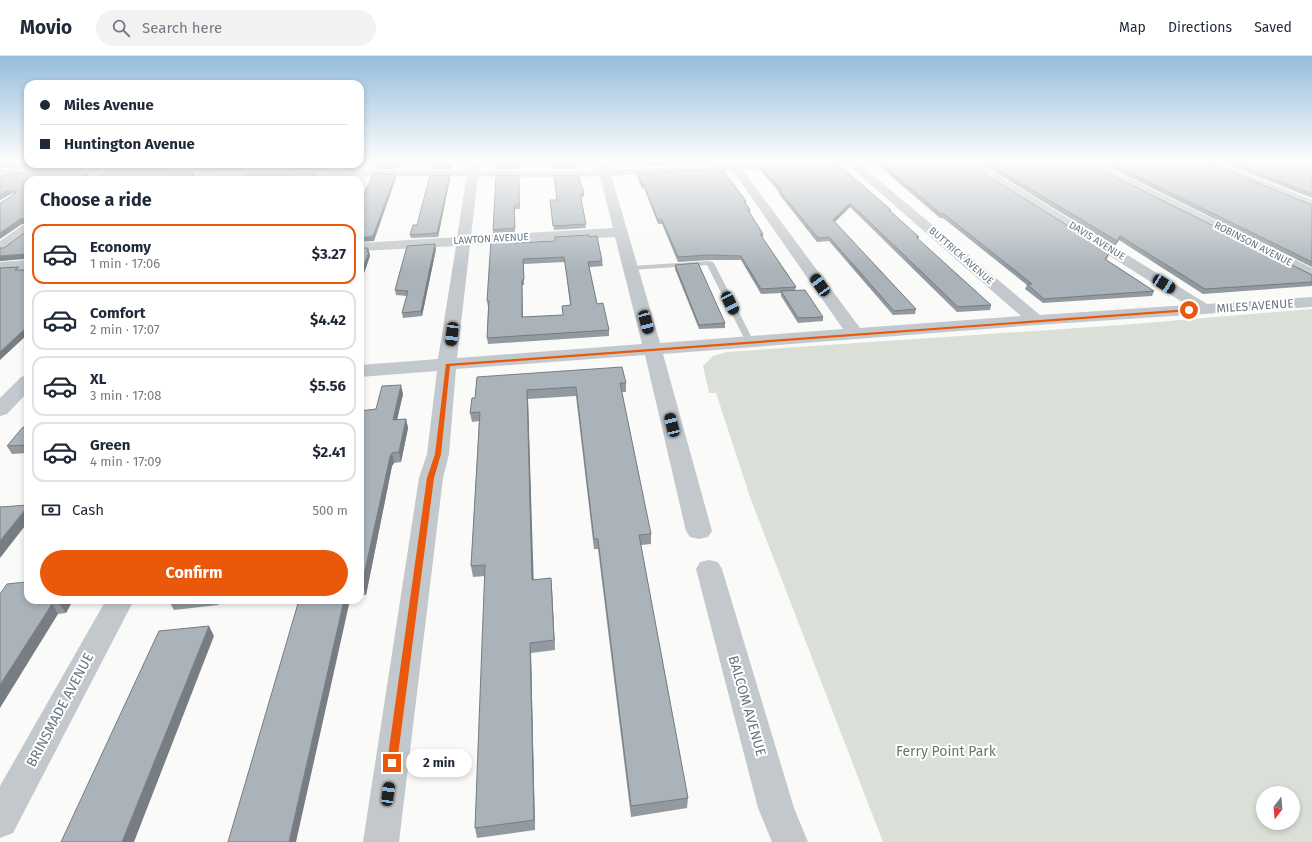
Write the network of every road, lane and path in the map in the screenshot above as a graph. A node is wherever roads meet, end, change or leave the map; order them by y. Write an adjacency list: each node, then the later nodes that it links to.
1 (469, 198): 11 (street)
2 (612, 198): 10 (street)
3 (757, 198): 21 (street)
4 (894, 198): 20 (street, BUTTRICK AVENUE)
5 (1028, 198): 19 (street, DAVIS AVENUE)
6 (1161, 198): 17 (street, ROBINSON AVENUE)
7 (1297, 198): 8 (street)
8 (1312, 204)
9 (24, 231): 13 (street)
10 (622, 232): 11 (street, LAWTON AVENUE); 16 (street)
11 (463, 241): 12 (street, LAWTON AVENUE); 24 (street)
12 (364, 247)
13 (0, 248)
14 (24, 265): 15 (street)
15 (0, 267)
16 (631, 268): 22 (lane); 23 (street)
17 (1312, 274)
18 (1312, 302): 19 (street, MILES AVENUE)
19 (1204, 309): 20 (street, MILES AVENUE)
20 (1036, 320): 21 (street, MILES AVENUE)
21 (855, 334): 22 (street, MILES AVENUE)
22 (750, 342): 23 (street, MILES AVENUE)
23 (653, 350): 24 (street, MILES AVENUE); 28 (street)
24 (448, 365): 25 (street, MILES AVENUE); 32 (street)
25 (364, 371)
26 (24, 385): 27 (street)
27 (10, 400)
28 (699, 531)
29 (709, 569): 33 (street, BALCOM AVENUE)
30 (118, 604): 31 (street, BRINSMADE AVENUE)
31 (0, 821)
32 (381, 842)
33 (790, 842)

